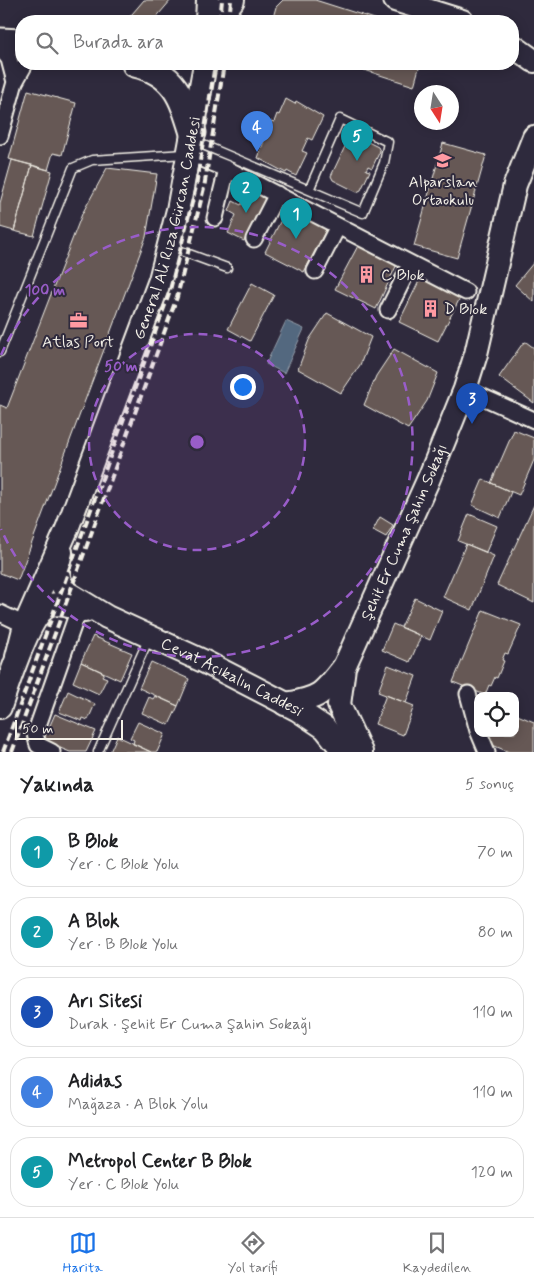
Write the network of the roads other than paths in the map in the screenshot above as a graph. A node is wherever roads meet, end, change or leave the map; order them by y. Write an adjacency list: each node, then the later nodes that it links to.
1 (208, 0): 4 (main road)
2 (233, 0): 5 (main road)
3 (395, 0): 6 (main road)
4 (208, 15)
5 (222, 15)
6 (443, 15)
7 (519, 38): 10 (main road)
8 (0, 41): 9 (main road)
9 (15, 42)
10 (534, 42)
11 (0, 48): 17 (street)
12 (519, 50): 13 (main road)
13 (534, 61)
14 (22, 70): 17 (street)
15 (154, 70): 20 (main road)
16 (204, 70): 20 (main road, General Ali Rıza Gürcan Caddesi)
17 (15, 82): 18 (street)
18 (0, 136)
19 (534, 137): 34 (main road, Şehit Er Cuma Şahin Sokağı)
20 (192, 142): 21 (street); 22 (lane); 27 (main road, General Ali Rıza Gürcan Caddesi); 33 (lane)
21 (227, 169): 23 (street); 24 (street)
22 (309, 190): 22 (lane)
23 (277, 194): 25 (street); 26 (street)
24 (215, 218)
25 (338, 226): 28 (street); 30 (street)
26 (254, 239)
27 (169, 246): 29 (lane); 36 (main road, General Ali Rıza Gürcan Caddesi)
28 (412, 264): 31 (street); 32 (street)
29 (227, 268)
30 (315, 271)
31 (466, 292)
32 (388, 310)
33 (0, 352)
34 (465, 389): 35 (street); 43 (main road, Şehit Er Cuma Şahin Sokağı)
35 (534, 420)
36 (67, 529): 39 (main road); 40 (main road)
37 (79, 609): 39 (main road); 42 (main road); 49 (street)
38 (0, 613): 40 (street)
39 (107, 617): 41 (main road, Cevat Açıkalın Caddesi)
40 (25, 625): 42 (main road)
41 (150, 636): 45 (main road, Cevat Açıkalın Caddesi); 50 (lane)
42 (17, 657): 46 (main road)
43 (344, 667): 45 (main road); 52 (main road, Şehit Er Cuma Şahin Sokağı)
44 (468, 694): 47 (street)
45 (285, 704): 51 (main road, Cevat Açıkalın Caddesi)
46 (0, 707)
47 (474, 717)
48 (480, 737): 53 (street)
49 (52, 752)
50 (98, 752)
51 (344, 752)
52 (361, 752)
53 (487, 752)

